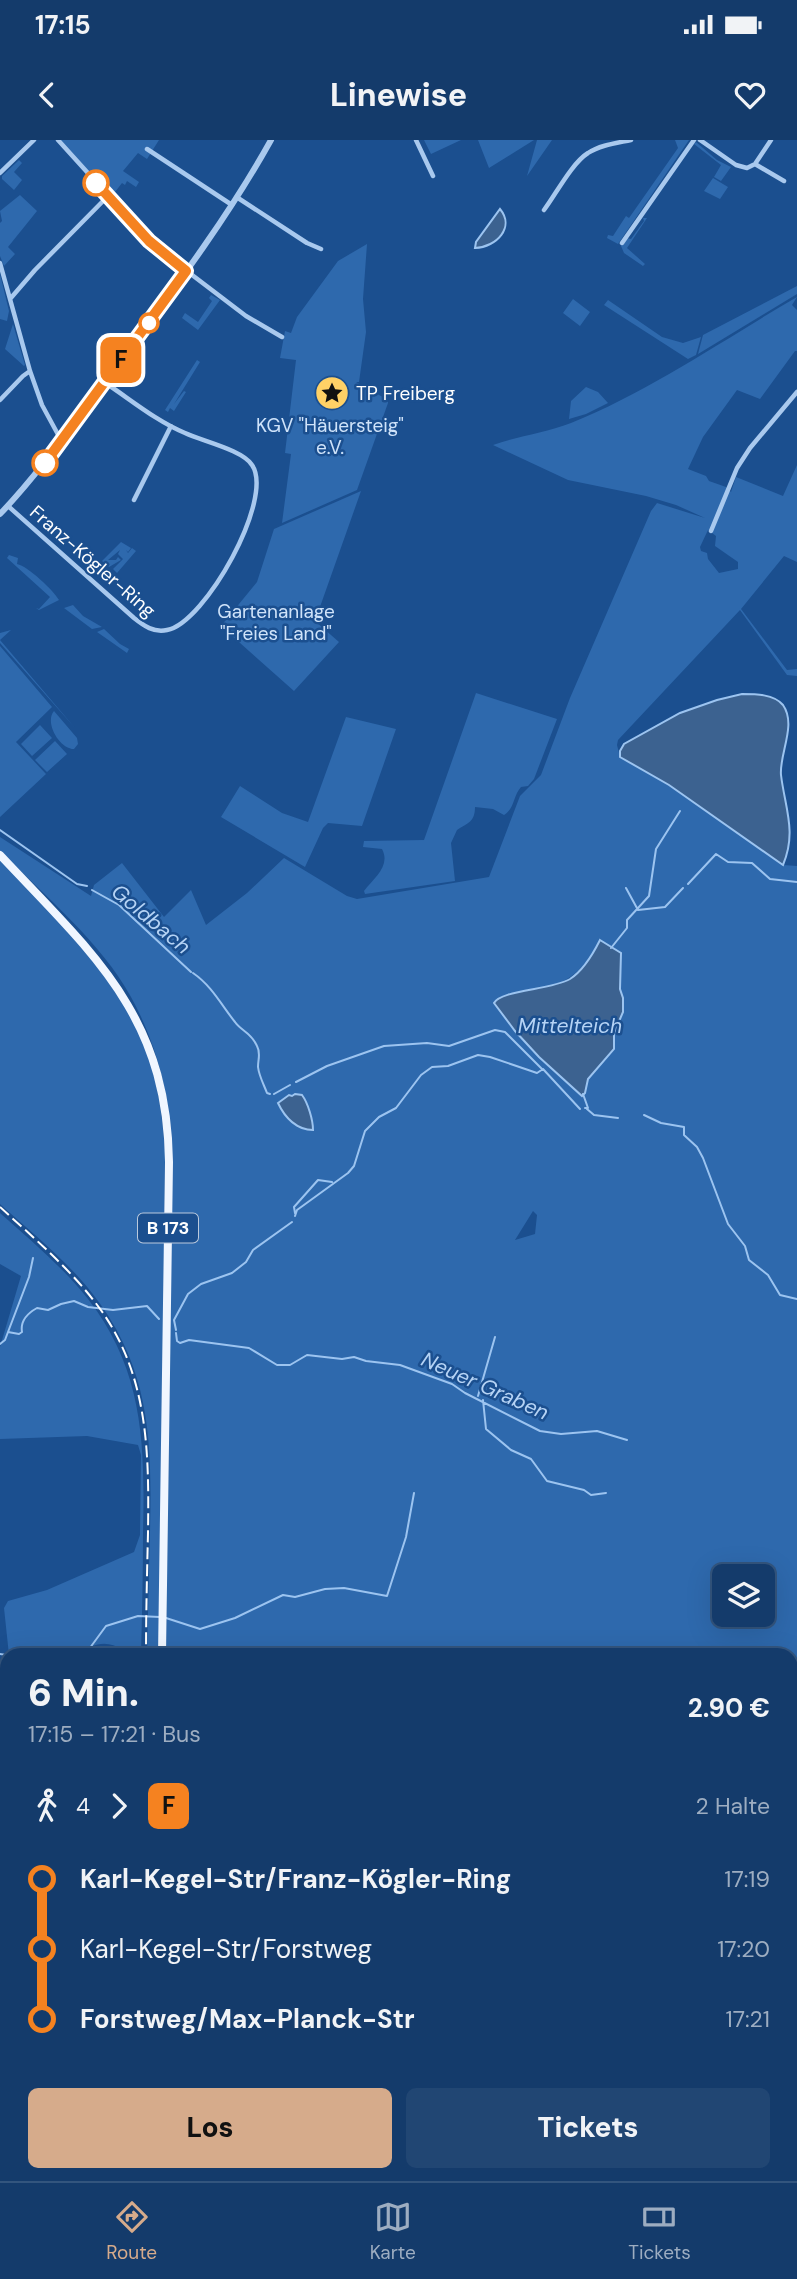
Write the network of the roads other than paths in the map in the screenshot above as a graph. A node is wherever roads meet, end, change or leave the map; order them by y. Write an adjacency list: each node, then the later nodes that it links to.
1 (34, 140): 11 (street)
2 (58, 140): 14 (street)
3 (271, 140): 15 (street)
4 (416, 140): 12 (street)
5 (631, 140): 17 (street)
6 (694, 140): 18 (street)
7 (700, 140): 10 (street)
8 (770, 141): 10 (street)
9 (147, 149): 16 (street)
10 (755, 164): 13 (street)
11 (0, 173)
12 (433, 176)
13 (785, 181)
14 (108, 196): 21 (street); 22 (street)
15 (238, 198): 16 (street); 19 (street)
16 (233, 205): 21 (street)
17 (544, 211)
18 (622, 243)
19 (321, 249)
20 (0, 263): 22 (street)
21 (186, 271): 23 (street); 25 (street)
22 (10, 299): 24 (street)
23 (282, 337)
24 (30, 371): 27 (street); 29 (street)
25 (104, 382): 28 (street, Franz-Kögler-Ring); 29 (street)
26 (797, 392): 33 (street)
27 (0, 400)
28 (171, 426): 30 (street); 31 (street, Franz-Kögler-Ring)
29 (61, 441): 31 (street)
30 (134, 500)
31 (8, 506): 32 (street)
32 (0, 514)
33 (711, 531)
34 (0, 855): 35 (main road, B 173)
35 (162, 1648)

